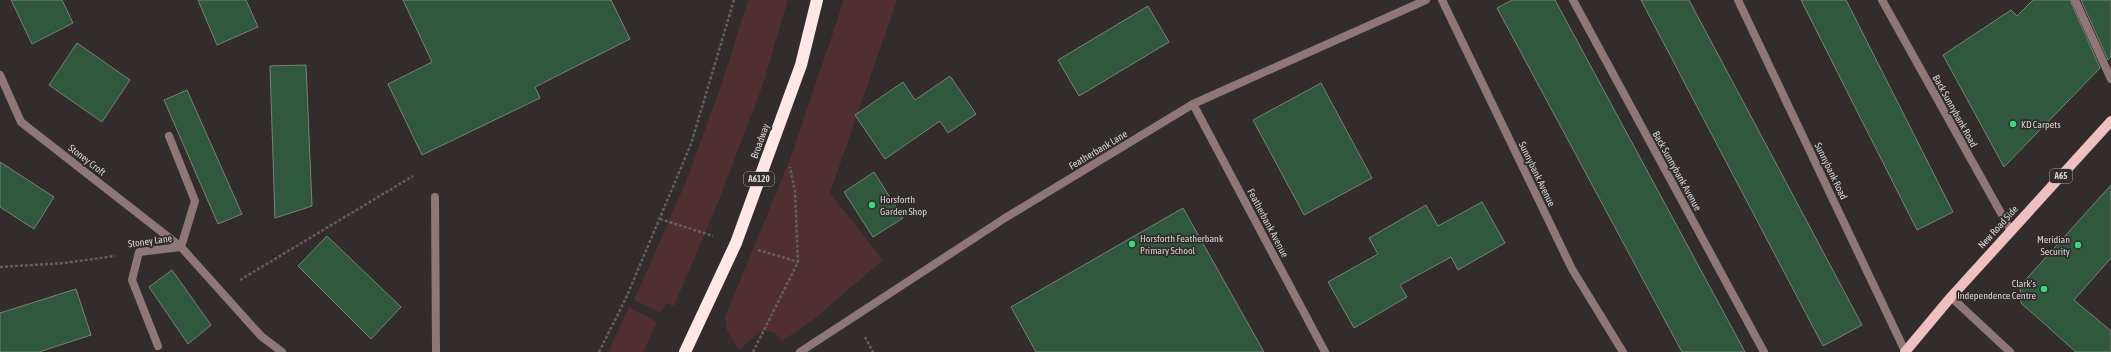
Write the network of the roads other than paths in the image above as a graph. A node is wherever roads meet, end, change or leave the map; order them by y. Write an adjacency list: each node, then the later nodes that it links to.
1 (816, 0): 20 (highway, Broadway / A6120)
2 (1426, 0): 10 (street, Featherbank Lane)
3 (1442, 0): 23 (street, Sunnybank Avenue)
4 (1572, 0): 24 (street, Back Sunnybank Avenue)
5 (1738, 0): 25 (street, Sunnybank Road)
6 (1882, 0): 14 (street, Back Sunnybank Road)
7 (2075, 0): 9 (street)
8 (0, 75): 15 (street, Stoney Croft)
9 (2111, 79)
10 (1194, 104): 21 (street, Featherbank Lane); 22 (street, Featherbank Avenue)
11 (2111, 121): 14 (main road, New Road Side / A65)
12 (169, 136): 15 (street)
13 (435, 197): 19 (street)
14 (2011, 231): 16 (main road, New Road Side / A65)
15 (180, 247): 17 (street, Stoney Lane); 18 (street, Stoney Lane)
16 (1951, 297): 25 (main road, New Road Side / A65); 26 (street)
17 (158, 346)
18 (282, 352)
19 (436, 352)
20 (685, 352)
21 (800, 352)
22 (1324, 352)
23 (1623, 352)
24 (1764, 352)
25 (1905, 352)
26 (2010, 352)

